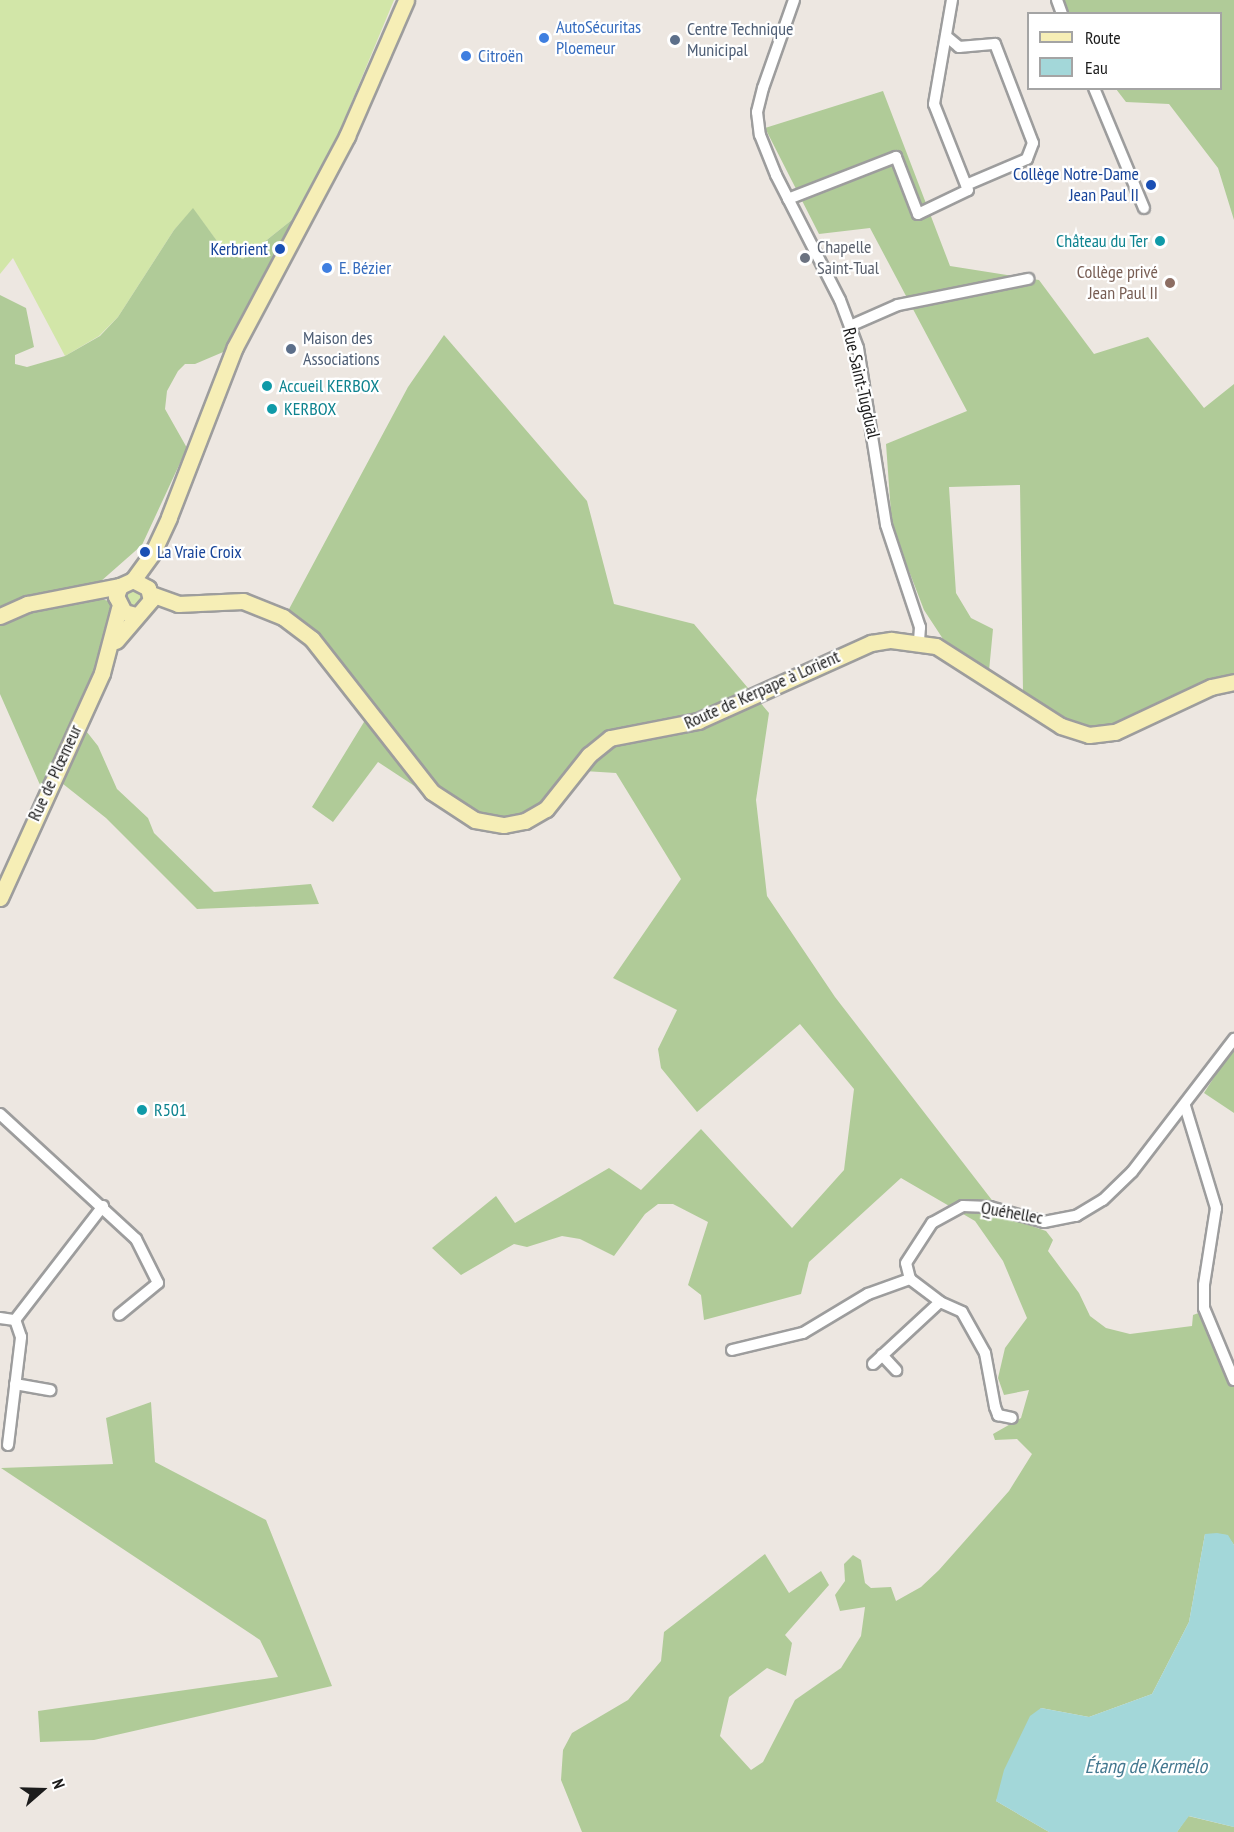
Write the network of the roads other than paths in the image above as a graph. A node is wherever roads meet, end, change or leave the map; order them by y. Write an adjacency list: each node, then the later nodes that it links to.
1 (794, 0): 7 (street, Rue Saint-Tugdual)
2 (952, 0): 4 (street)
3 (407, 2): 11 (street)
4 (946, 36): 6 (street); 6 (street)
5 (1095, 90): 8 (street)
6 (966, 185): 7 (street)
7 (788, 199): 10 (street, Rue Saint-Tugdual)
8 (1144, 208)
9 (1028, 279): 10 (street)
10 (850, 326): 19 (street, Rue Saint-Tugdual)
11 (153, 552): 12 (street); 13 (street, Rue de Plœmeur)
12 (127, 583): 13 (street, Route de Kerpape à Lorient); 14 (street); 15 (street, Rue de Plœmeur)
13 (150, 591): 16 (street, Route de Kerpape à Lorient); 17 (street, Rue de Plœmeur)
14 (88, 595): 15 (street); 18 (street)
15 (118, 605): 17 (street); 20 (street, Rue de Plœmeur)
16 (272, 612): 17 (street, Route de Kerpape à Lorient); 19 (street, Route de Kerpape à Lorient)
17 (141, 613): 20 (street, Rue de Plœmeur)
18 (0, 616)
19 (919, 641): 21 (street, Route de Kerpape à Lorient)
20 (111, 648): 22 (street, Rue de Plœmeur)
21 (1234, 682)
22 (0, 898)
23 (1234, 1039): 24 (street, Quéhellec)
24 (1185, 1106): 27 (street, Quéhellec); 36 (street)
25 (0, 1114): 26 (street)
26 (103, 1206): 29 (street); 31 (street)
27 (910, 1279): 28 (street); 32 (street)
28 (940, 1302): 33 (street); 39 (street)
29 (119, 1315)
30 (0, 1318): 31 (street)
31 (15, 1320): 37 (street)
32 (732, 1350)
33 (882, 1355): 34 (street); 35 (street)
34 (873, 1364)
35 (896, 1370)
36 (1234, 1380)
37 (15, 1384): 38 (street); 40 (street)
38 (50, 1390)
39 (1012, 1419)
40 (8, 1445)

